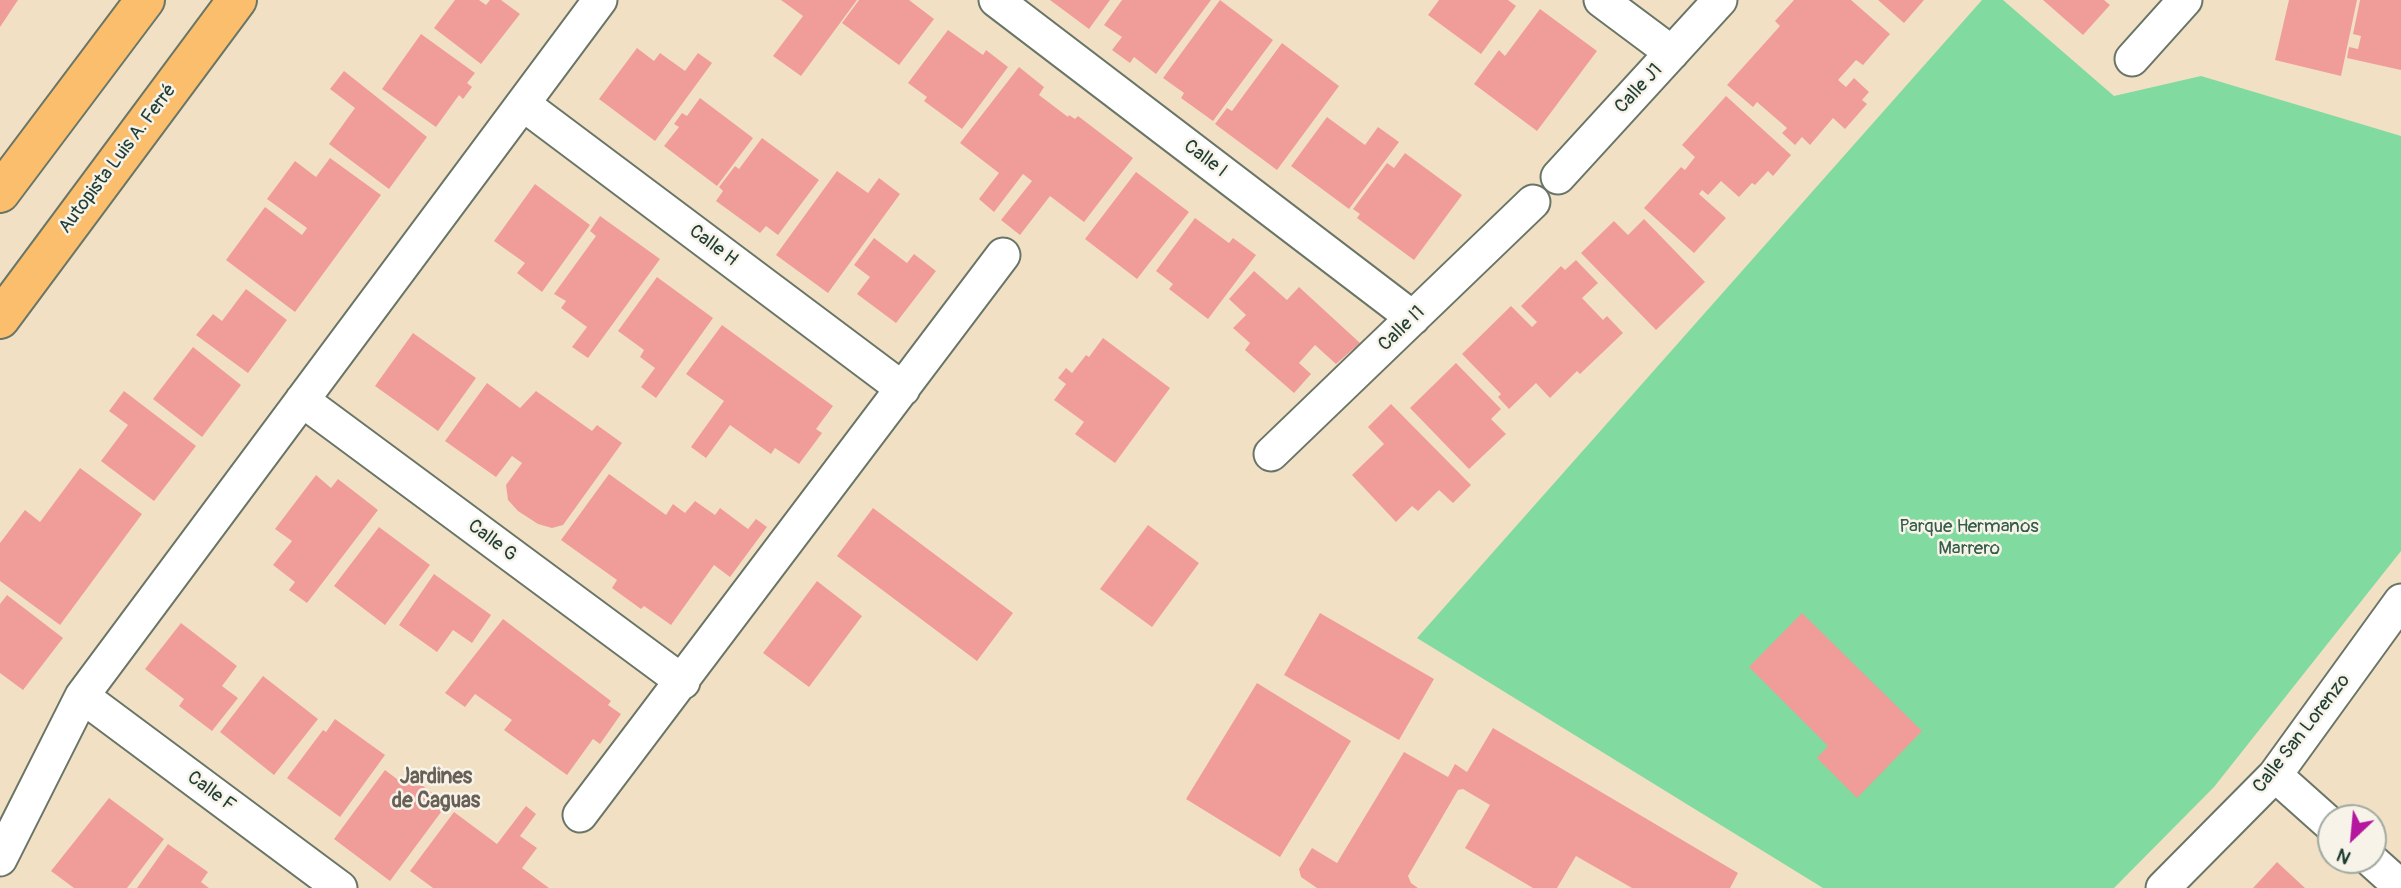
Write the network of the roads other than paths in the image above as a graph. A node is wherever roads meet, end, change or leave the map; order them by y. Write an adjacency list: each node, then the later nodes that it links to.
1 (145, 0): 12 (highway)
2 (237, 0): 15 (highway, Autopista Luis A. Ferré)
3 (600, 0): 10 (street)
4 (996, 0): 16 (street, Calle I)
5 (1601, 0): 8 (street)
6 (1720, 0): 8 (street, Calle J1)
7 (2185, 0): 9 (street)
8 (1672, 53): 11 (street, Calle J1)
9 (2132, 59)
10 (523, 104): 17 (street, Calle H); 18 (street)
11 (1558, 177)
12 (0, 193)
13 (1533, 202): 16 (street, Calle I1)
14 (1003, 255): 17 (street)
15 (0, 318)
16 (1413, 318): 19 (street, Calle I1)
17 (903, 389): 21 (street)
18 (302, 400): 21 (street, Calle G); 22 (street)
19 (1270, 454)
20 (2401, 601): 23 (street, Calle San Lorenzo)
21 (683, 682): 25 (street)
22 (82, 696): 26 (street); 29 (street, Calle F)
23 (2275, 775): 24 (street); 30 (street, Calle San Lorenzo)
24 (2317, 812)
25 (580, 816)
26 (0, 859)
27 (2387, 874): 28 (street)
28 (2401, 887)
29 (340, 888)
30 (2162, 888)

